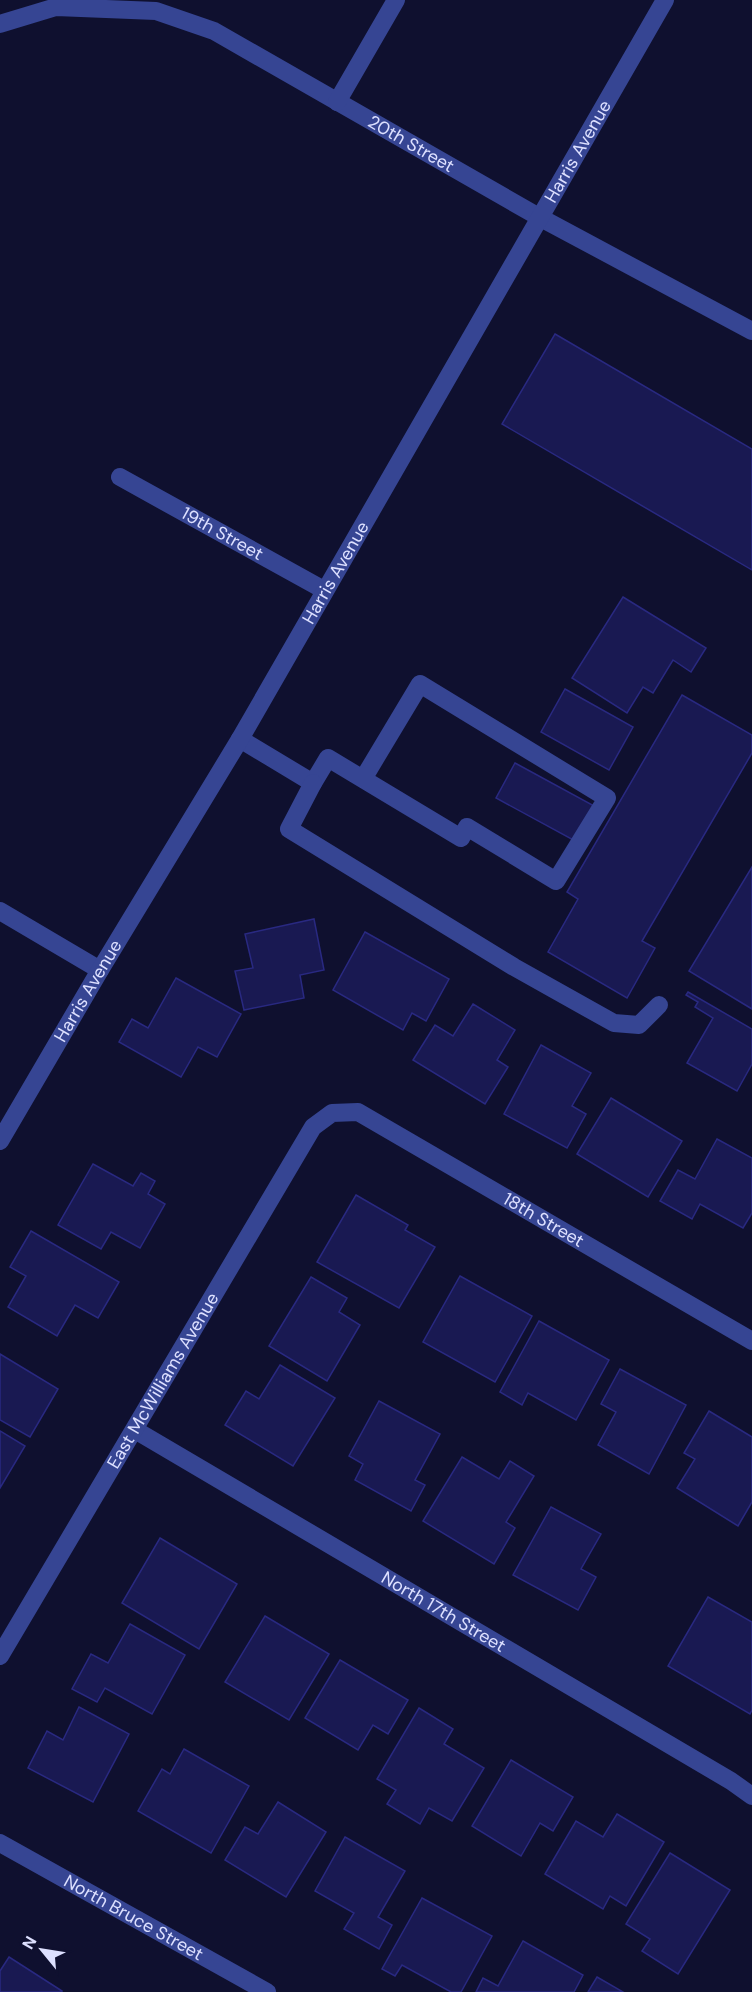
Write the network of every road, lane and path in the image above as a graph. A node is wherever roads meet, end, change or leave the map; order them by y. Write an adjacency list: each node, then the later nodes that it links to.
1 (396, 0): 4 (street)
2 (665, 0): 5 (street, Harris Avenue)
3 (0, 24): 4 (street, 20th Street)
4 (337, 102): 5 (street, 20th Street)
5 (539, 217): 6 (street, 20th Street); 8 (street, Harris Avenue)
6 (751, 329)
7 (120, 477): 8 (street, 19th Street)
8 (324, 590): 9 (street, Harris Avenue)
9 (240, 739): 11 (street); 13 (street, Harris Avenue)
10 (363, 779): 10 (street); 11 (street)
11 (313, 783): 14 (street)
12 (0, 911): 13 (street)
13 (100, 970): 16 (street, Harris Avenue)
14 (659, 1005)
15 (332, 1113): 17 (street, 18th Street); 18 (street, East McWilliams Avenue)
16 (0, 1141)
17 (752, 1341)
18 (135, 1430): 19 (street, East McWilliams Avenue); 20 (street, North 17th Street)
19 (0, 1656)
20 (752, 1796)
21 (0, 1843): 22 (street, North Bruce Street)
22 (267, 1992)

